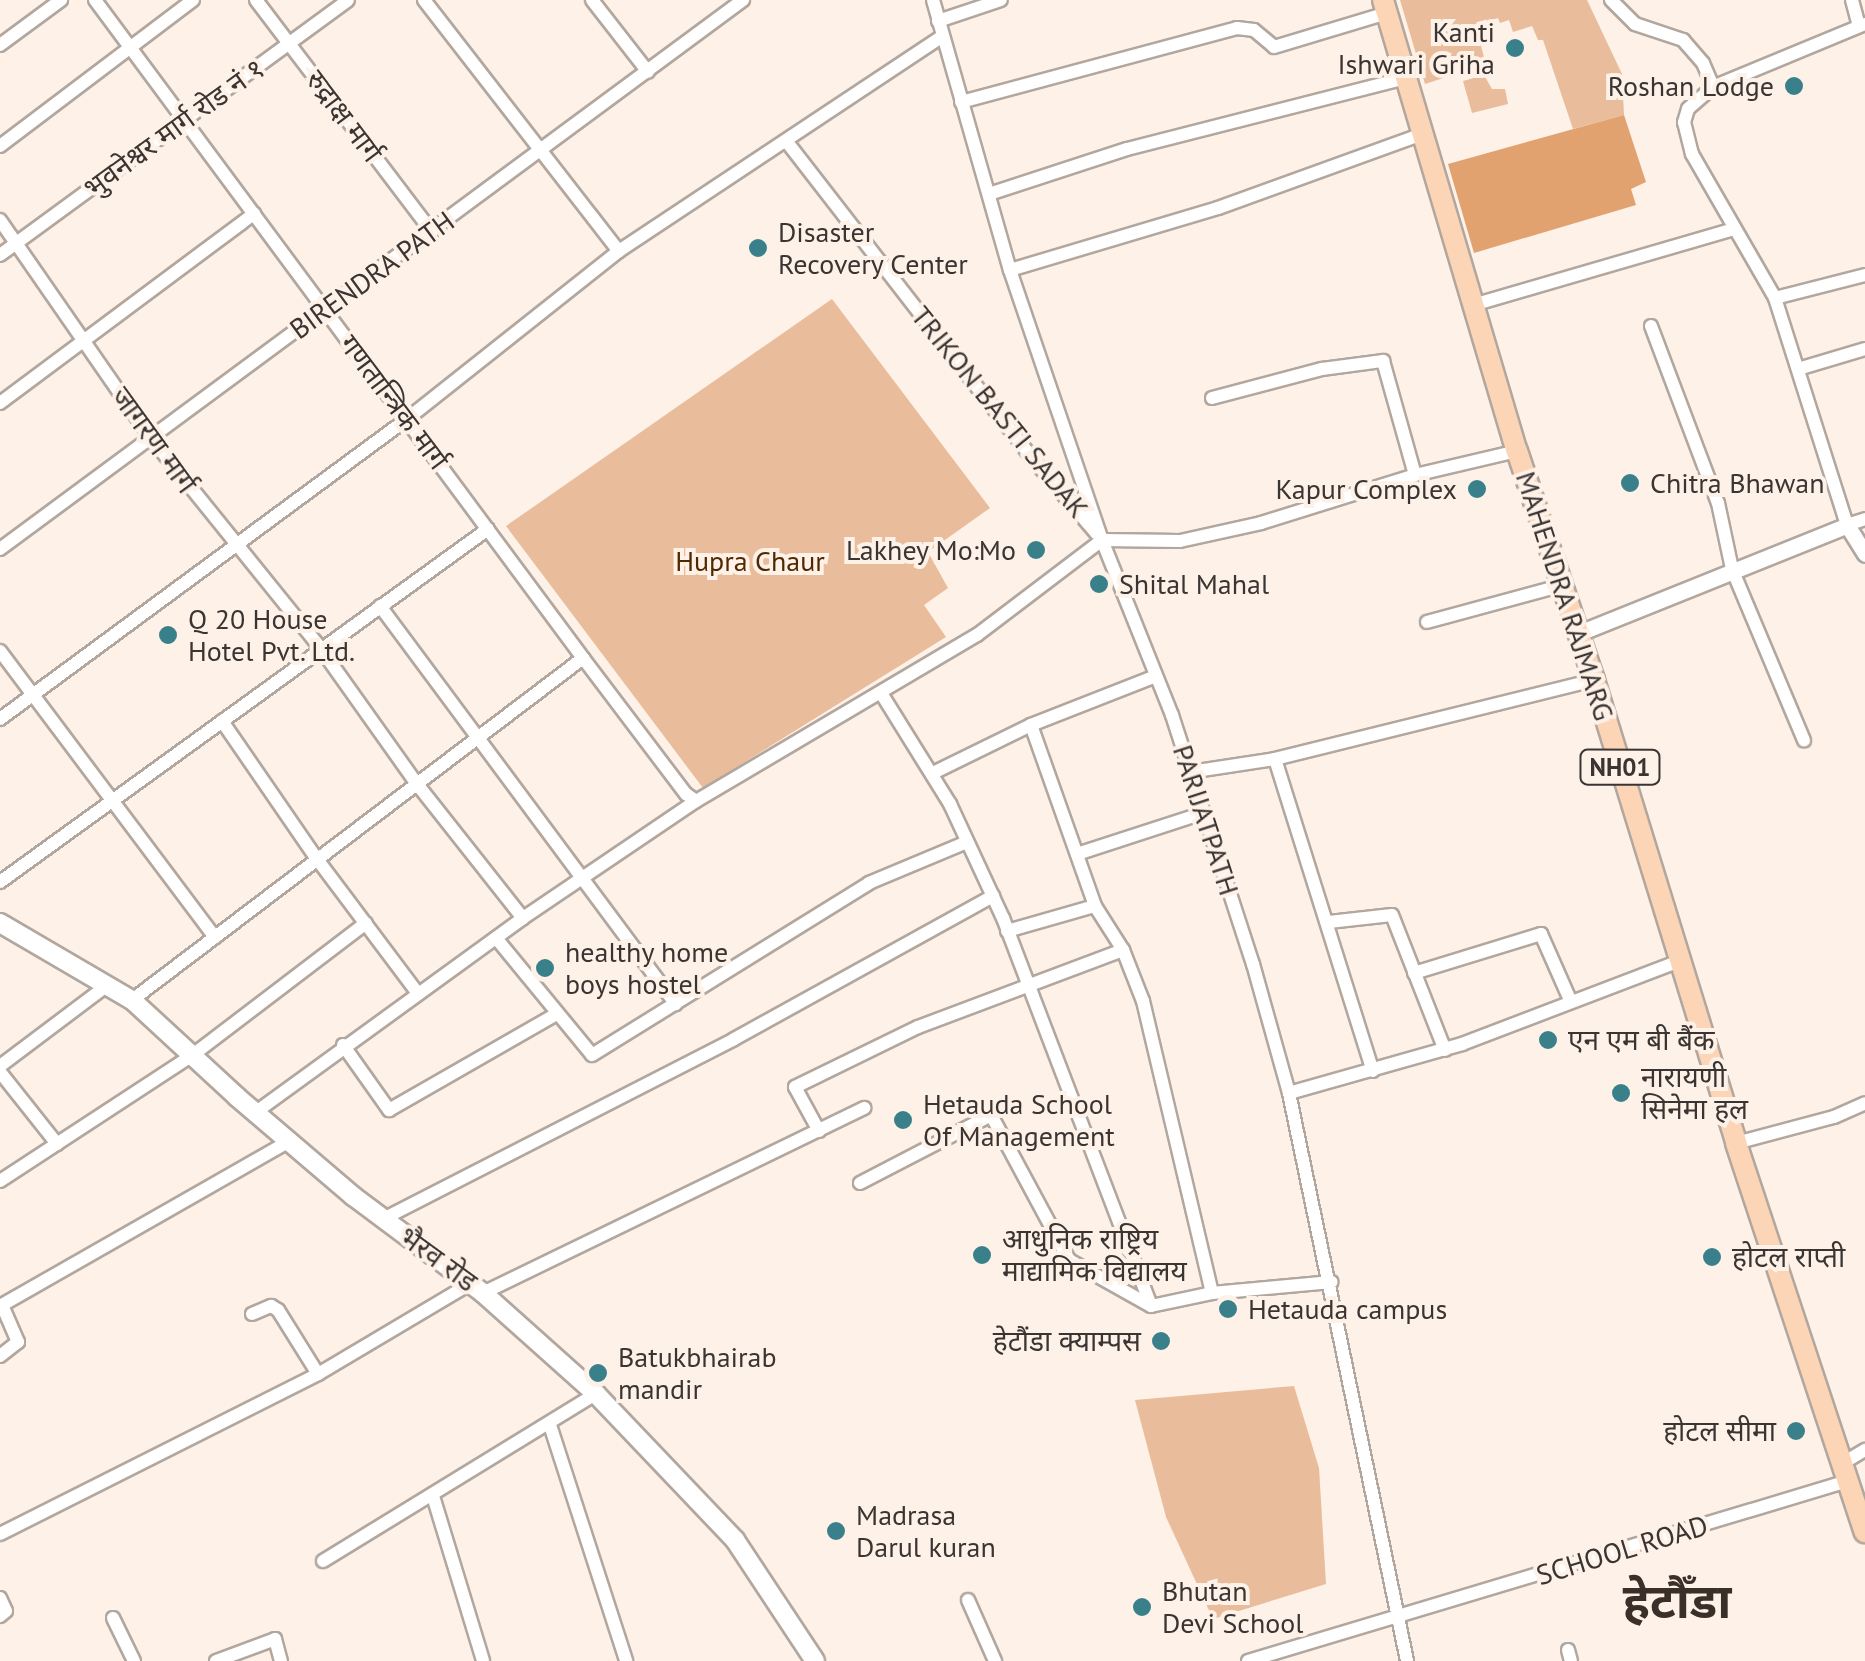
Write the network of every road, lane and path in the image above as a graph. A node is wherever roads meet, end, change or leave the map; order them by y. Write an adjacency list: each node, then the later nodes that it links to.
1 (60, 0): 18 (street)
2 (95, 0): 19 (street, गणतान्त्रिक मार्ग)
3 (193, 0): 19 (street)
4 (256, 0): 17 (street, रुद्राक्ष मार्ग)
5 (348, 0): 17 (street, भुवनेश्वर मार्ग रोड नं १)
6 (424, 0): 28 (street)
7 (592, 0): 20 (street)
8 (743, 0): 20 (street, BIRENDRA PATH)
9 (933, 0): 14 (street, PARIJATPATH)
10 (1001, 0): 14 (street)
11 (1611, 0): 22 (street)
12 (1852, 0): 15 (street)
13 (1385, 7): 21 (highway, MAHENDRA RAJMARG / NH01); 23 (street)
14 (938, 20): 16 (street, PARIJATPATH)
15 (1862, 25): 22 (street)
16 (942, 36): 23 (street, PARIJATPATH); 26 (street)
17 (289, 43): 24 (street, भुवनेश्वर मार्ग रोड नं १); 33 (street, रुद्राक्ष मार्ग)
18 (0, 45)
19 (130, 48): 24 (street, गणतान्त्रिक मार्ग); 27 (street)
20 (648, 72): 28 (street, BIRENDRA PATH)
21 (1406, 78): 25 (highway, MAHENDRA RAJMARG / NH01); 29 (street)
22 (1713, 86): 32 (street)
23 (961, 102): 29 (street, PARIJATPATH)
24 (184, 120): 30 (street, गणतान्त्रिक मार्ग); 34 (street, भुवनेश्वर मार्ग रोड नं १)
25 (1422, 134): 37 (street); 40 (highway, MAHENDRA RAJMARG / NH01)
26 (787, 142): 35 (street); 55 (street, TRIKON BASTI SADAK)
27 (0, 146)
28 (540, 152): 33 (street, BIRENDRA PATH); 35 (street)
29 (989, 194): 37 (street, PARIJATPATH)
30 (254, 214): 41 (street, गणतान्त्रिक मार्ग); 43 (street)
31 (0, 220): 34 (street, जागरण मार्ग)
32 (1734, 229): 39 (street); 40 (street)
33 (432, 232): 41 (street, BIRENDRA PATH)
34 (17, 243): 36 (street, भुवनेश्वर मार्ग रोड नं १); 43 (street, जागरण मार्ग)
35 (619, 251): 48 (street)
36 (0, 255)
37 (1010, 270): 55 (street, PARIJATPATH)
38 (1865, 276): 39 (street)
39 (1775, 298): 45 (street)
40 (1476, 304): 50 (highway, MAHENDRA RAJMARG / NH01)
41 (325, 310): 48 (street, गणतान्त्रिक मार्ग); 49 (street, BIRENDRA PATH)
42 (1651, 326): 59 (street)
43 (82, 338): 47 (street); 49 (street, जागरण मार्ग)
44 (1865, 350): 45 (street)
45 (1798, 369): 53 (street)
46 (1212, 398): 51 (street)
47 (0, 404)
48 (406, 419): 54 (street, गणतान्त्रिक मार्ग); 56 (street)
49 (151, 438): 56 (street, जागरण मार्ग); 57 (street, BIRENDRA PATH)
50 (1518, 451): 51 (street); 60 (highway, MAHENDRA RAJMARG / NH01)
51 (1415, 475): 55 (street)
52 (1865, 519): 53 (street)
53 (1846, 525): 58 (street); 59 (street)
54 (488, 529): 61 (street); 66 (street, गणतान्त्रिक मार्ग)
55 (1102, 540): 67 (street, PARIJATPATH); 69 (street)
56 (232, 544): 64 (street, जागरण मार्ग); 70 (street)
57 (0, 548)
58 (1865, 554)
59 (1732, 569): 63 (street); 75 (street)
60 (1563, 584): 62 (street); 63 (highway, MAHENDRA RAJMARG / NH01)
61 (380, 606): 64 (street); 74 (street)
62 (1427, 622)
63 (1579, 634): 68 (highway, MAHENDRA RAJMARG / NH01)
64 (321, 649): 72 (street); 79 (street, जागरण मार्ग)
65 (0, 651): 70 (street)
66 (584, 658): 74 (street); 81 (street, गणतान्त्रिक मार्ग)
67 (1156, 676): 73 (street); 77 (street, PARIJATPATH)
68 (1594, 680): 76 (street); 98 (highway, MAHENDRA RAJMARG / NH01)
69 (881, 693): 78 (street); 81 (street)
70 (33, 695): 71 (street); 80 (street)
71 (0, 718)
72 (222, 721): 80 (street); 85 (street)
73 (1031, 726): 78 (street); 84 (street)
74 (480, 736): 79 (street); 86 (street)
75 (1804, 740)
76 (1275, 759): 77 (street); 91 (street)
77 (1190, 772): 82 (street, PARIJATPATH)
78 (933, 773): 83 (street)
79 (417, 784): 85 (street); 90 (street, जागरण मार्ग)
80 (112, 800): 87 (street); 95 (street)
81 (696, 802): 86 (street)
82 (1203, 813): 84 (street); 112 (street, PARIJATPATH)
83 (967, 842): 88 (street); 105 (street)
84 (1076, 854): 89 (street)
85 (317, 859): 92 (street); 95 (street)
86 (582, 878): 90 (street); 105 (street)
87 (0, 882)
88 (992, 896): 94 (street); 122 (street)
89 (1095, 906): 94 (street); 97 (street)
90 (523, 918): 96 (street)
91 (1329, 922): 99 (street); 111 (street)
92 (366, 923): 102 (street); 109 (street)
93 (1, 925): 101 (main road, भैरव रोड)
94 (1008, 931): 100 (street)
95 (215, 937): 103 (street)
96 (496, 938): 102 (street); 106 (street)
97 (1123, 950): 100 (street); 125 (street)
98 (1679, 961): 104 (street); 118 (highway, MAHENDRA RAJMARG / NH01)
99 (1414, 973): 104 (street); 108 (street)
100 (1027, 983): 116 (street); 127 (street)
101 (106, 986): 103 (main road, भैरव रोड); 110 (street)
102 (417, 992): 107 (street)
103 (132, 1000): 109 (main road, भैरव रोड)
104 (1571, 1002): 108 (street)
105 (676, 1004): 106 (street)
106 (555, 1015): 107 (street)
107 (343, 1046): 115 (street)
108 (1446, 1050): 111 (street)
109 (194, 1054): 115 (main road, भैरव रोड); 119 (street)
110 (0, 1069): 119 (street)
111 (1373, 1072): 112 (street)
112 (1289, 1093): 123 (street, PARIJATPATH)
113 (1865, 1103): 118 (street)
114 (864, 1108): 116 (street)
115 (256, 1112): 117 (main road, भैरव रोड)
116 (820, 1132): 124 (street)
117 (291, 1140): 122 (main road, भैरव रोड); 126 (street)
118 (1736, 1143): 133 (highway, MAHENDRA RAJMARG / NH01)
119 (57, 1144): 120 (street)
120 (0, 1182)
121 (860, 1183): 127 (street)
122 (382, 1219): 124 (main road, भैरव रोड)
123 (1331, 1282): 125 (street); 142 (street, PARIJATPATH)
124 (477, 1288): 130 (street); 131 (main road, भैरव रोड)
125 (1212, 1293): 127 (street)
126 (1, 1304): 129 (street)
127 (1151, 1306)
128 (252, 1314): 130 (street)
129 (0, 1356)
130 (318, 1374): 136 (street)
131 (596, 1394): 132 (street); 148 (main road, भैरव रोड)
132 (550, 1424): 134 (street); 147 (street)
133 (1856, 1460): 135 (highway, MAHENDRA RAJMARG / NH01); 142 (street, SCHOOL ROAD)
134 (433, 1496): 137 (street); 146 (street)
135 (1865, 1532)
136 (0, 1534)
137 (323, 1561)
138 (0, 1598): 140 (street)
139 (968, 1600): 149 (street)
140 (0, 1616)
141 (113, 1618): 143 (street)
142 (1397, 1619): 150 (street, SCHOOL ROAD); 151 (street, PARIJATPATH)
143 (134, 1661)
144 (216, 1661): 145 (street)
145 (281, 1661)
146 (483, 1661)
147 (626, 1661)
148 (814, 1661)
149 (994, 1661)
150 (1248, 1661)
151 (1407, 1661)

